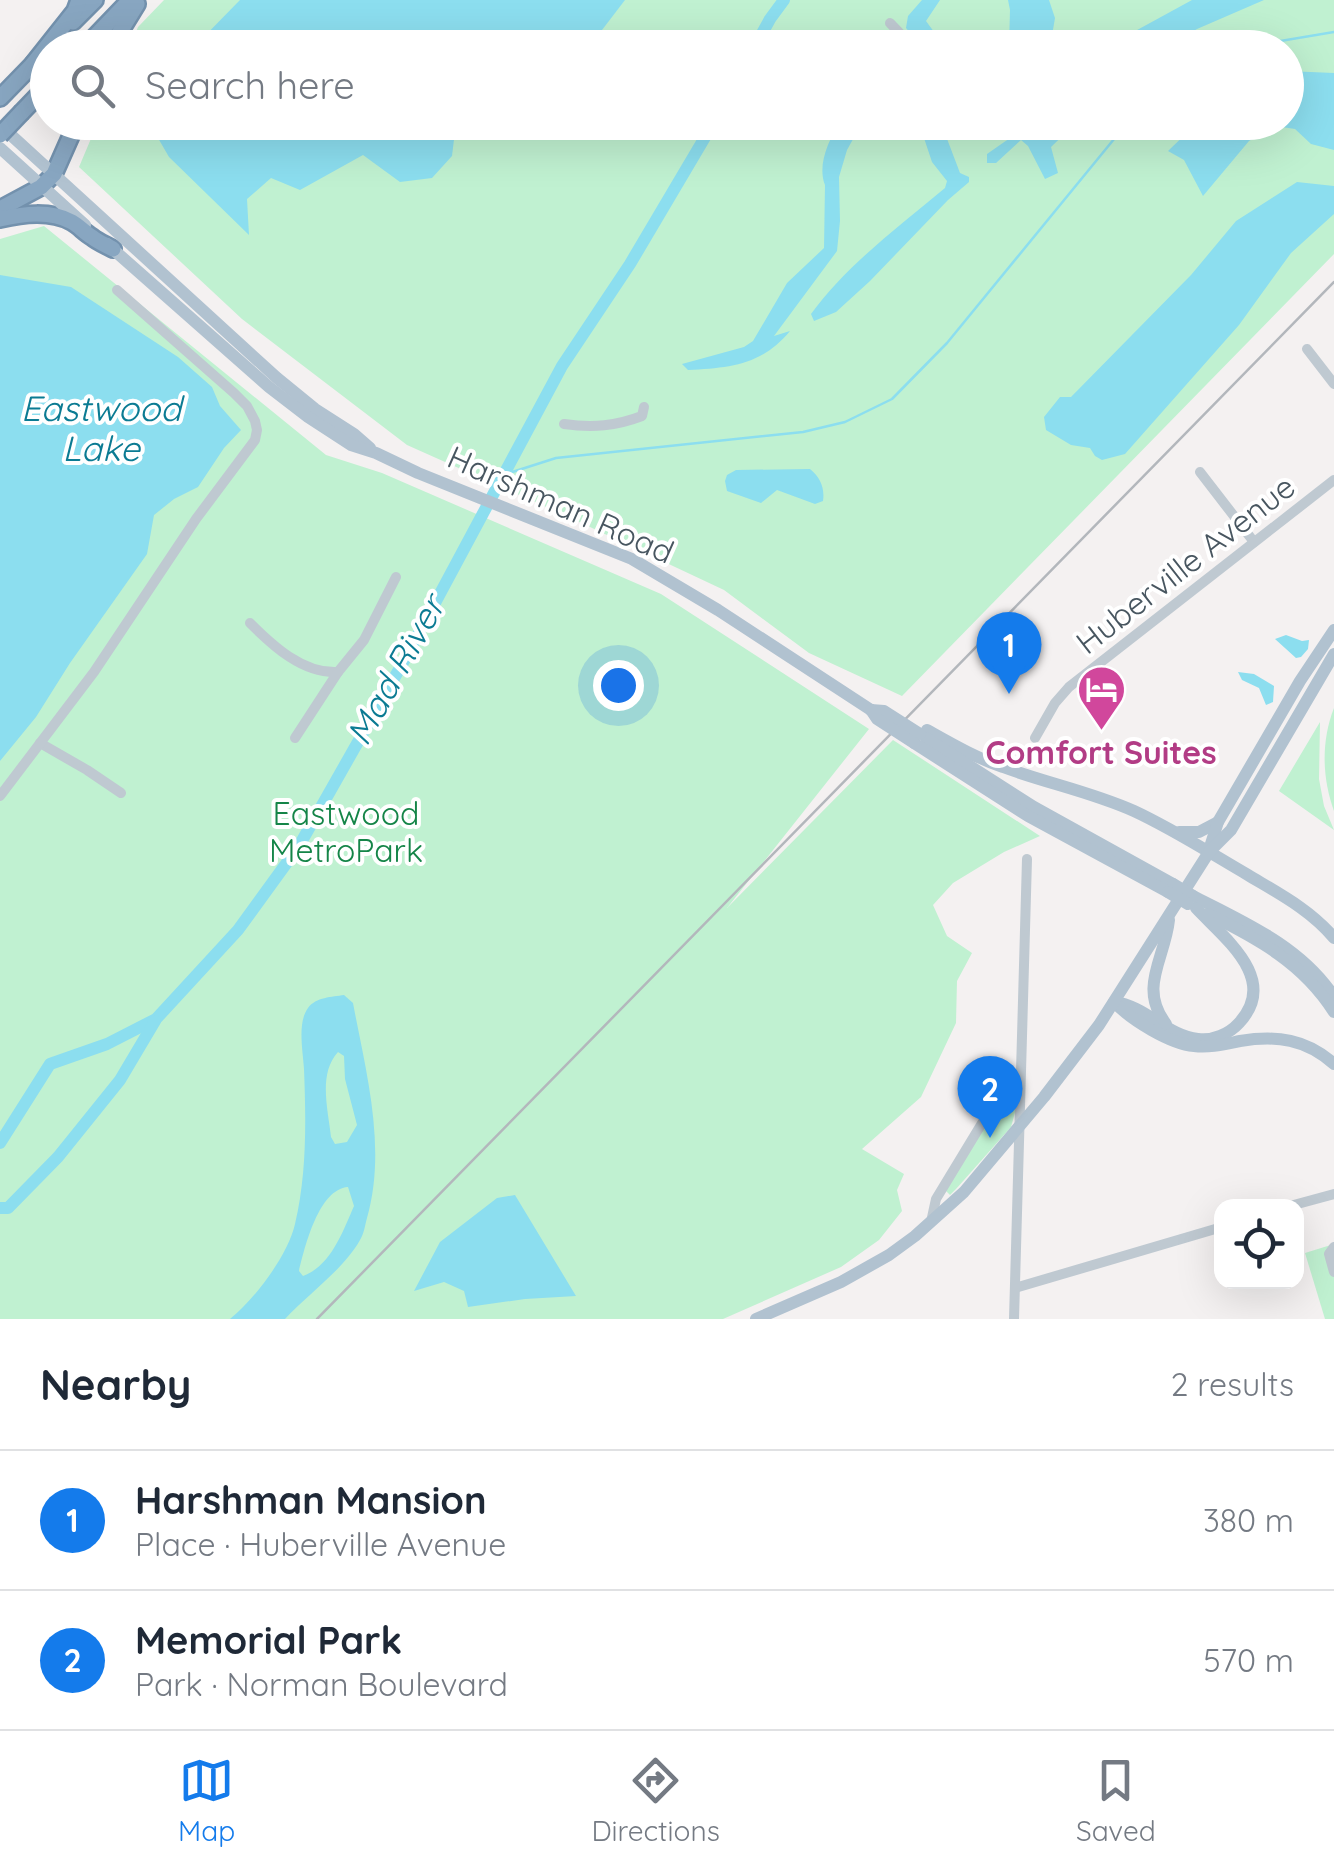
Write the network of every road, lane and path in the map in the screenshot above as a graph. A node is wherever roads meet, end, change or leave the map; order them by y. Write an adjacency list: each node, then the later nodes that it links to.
1 (80, 0): 6 (highway)
2 (95, 0): 7 (highway)
3 (130, 0): 8 (highway)
4 (140, 0): 9 (highway)
5 (890, 23): 10 (street)
6 (60, 30)
7 (66, 30)
8 (101, 30)
9 (120, 30)
10 (897, 30)
11 (30, 67): 12 (highway)
12 (2, 96)
13 (30, 104): 15 (highway, bridge)
14 (0, 126): 18 (main road, Harshman Road)
15 (0, 135)
16 (69, 140): 18 (highway)
17 (0, 148): 19 (main road, Harshman Road)
18 (54, 174): 19 (highway); 28 (main road, Harshman Road)
19 (41, 186): 20 (highway); 22 (main road, Harshman Road)
20 (0, 209)
21 (0, 219): 22 (highway)
22 (113, 250): 28 (main road, Harshman Road)
23 (117, 290): 40 (street)
24 (1307, 349): 25 (street)
25 (1334, 384)
26 (644, 407): 27 (street)
27 (564, 424)
28 (376, 452): 37 (main road, Harshman Road, bridge)
29 (1200, 472): 31 (street)
30 (1334, 480): 31 (street, Huberville Avenue)
31 (1254, 542): 39 (street, Huberville Avenue)
32 (396, 577): 36 (street)
33 (250, 622): 36 (street)
34 (1334, 630): 43 (main road)
35 (1334, 654): 45 (main road)
36 (338, 672): 38 (street)
37 (921, 736): 44 (main road); 47 (main road, bridge)
38 (295, 738)
39 (1036, 738)
40 (40, 743): 41 (street); 42 (street)
41 (121, 793)
42 (0, 796)
43 (1218, 822): 44 (main road); 45 (main road)
44 (1174, 831): 45 (main road)
45 (1208, 852): 48 (main road); 49 (main road)
46 (1028, 859): 55 (street)
47 (1193, 902): 50 (main road); 52 (main road); 53 (main road)
48 (1170, 914): 51 (main road); 53 (main road)
49 (1334, 938)
50 (1334, 997)
51 (1114, 1002): 53 (main road); 54 (main road); 56 (main road)
52 (1334, 1012)
53 (1176, 1032)
54 (1334, 1064)
55 (1020, 1077): 56 (street); 59 (street)
56 (1019, 1128): 59 (main road); 63 (street)
57 (1334, 1194): 58 (street)
58 (1304, 1202)
59 (932, 1222): 64 (main road)
60 (1214, 1229): 63 (street)
61 (1334, 1248): 62 (street)
62 (1334, 1272)
63 (1015, 1288): 65 (street)
64 (756, 1319)
65 (1014, 1319)

